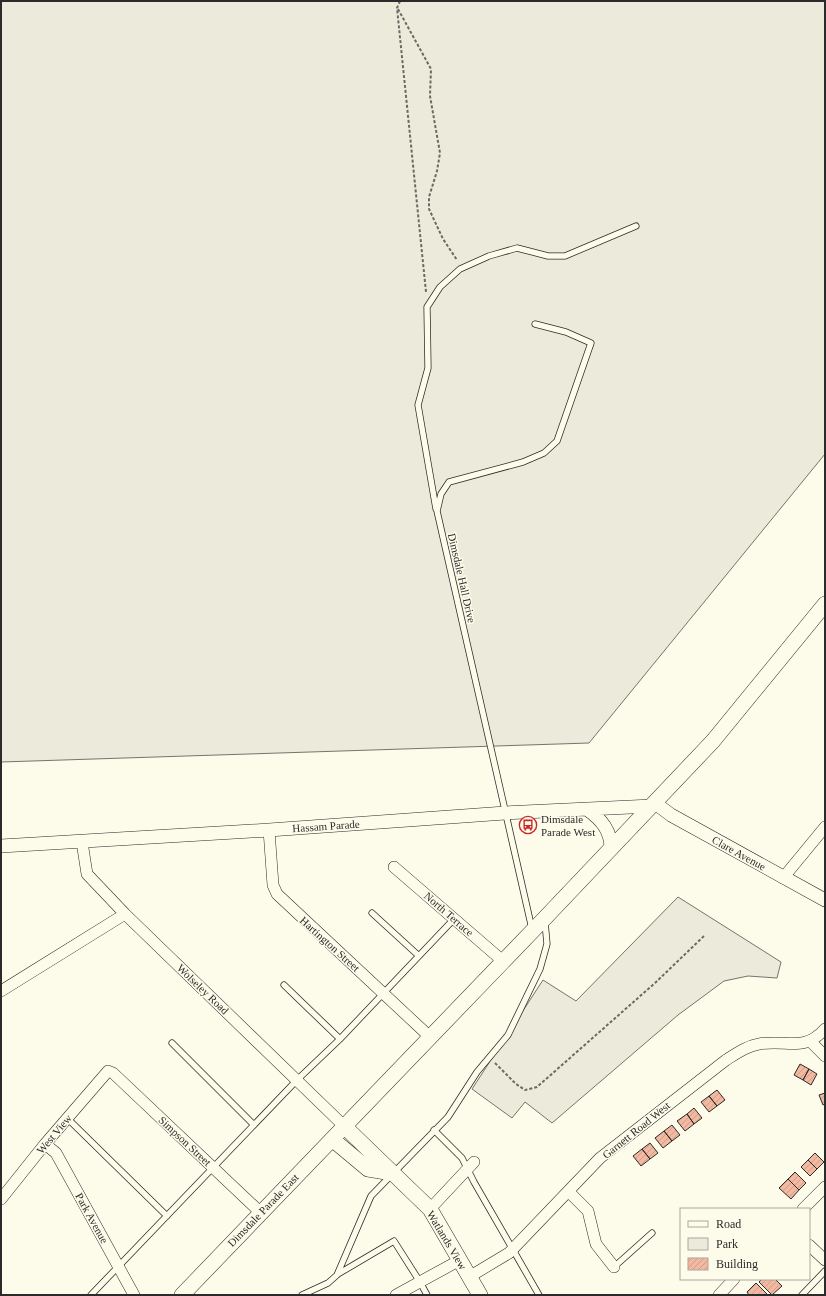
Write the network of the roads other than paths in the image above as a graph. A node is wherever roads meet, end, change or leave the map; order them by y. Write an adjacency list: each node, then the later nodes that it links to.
1 (636, 226): 3 (lane, Dimsdale Hall Drive)
2 (535, 324): 3 (lane)
3 (436, 511): 7 (lane, Dimsdale Hall Drive)
4 (825, 604): 5 (main road)
5 (653, 804): 6 (street, Hassam Parade); 12 (main road); 14 (street, Clare Avenue)
6 (588, 810): 7 (street, Hassam Parade); 12 (street)
7 (505, 813): 9 (street, Hassam Parade); 20 (lane, Dimsdale Hall Drive)
8 (825, 827): 14 (street)
9 (269, 830): 10 (street, Hassam Parade); 25 (street, Hartington Street)
10 (82, 842): 11 (street, Hassam Parade); 17 (street, Wolseley Road)
11 (1, 846)
12 (611, 849): 19 (main road)
13 (394, 867): 18 (street, North Terrace)
14 (783, 878): 15 (street, Clare Avenue)
15 (825, 900)
16 (372, 913): 21 (lane)
17 (125, 914): 24 (street); 33 (street, Wolseley Road)
18 (454, 919): 21 (lane); 22 (street, North Terrace)
19 (544, 919): 20 (main road); 37 (lane)
20 (533, 932): 22 (main road)
21 (419, 956): 25 (lane)
22 (504, 962): 27 (main road)
23 (284, 985): 28 (lane)
24 (1, 991)
25 (384, 992): 27 (street, Hartington Street); 28 (lane)
26 (825, 1029): 29 (street)
27 (430, 1037): 36 (main road)
28 (340, 1039): 33 (lane)
29 (811, 1042): 31 (street); 44 (street, Garnett Road West)
30 (172, 1043): 35 (lane)
31 (825, 1056)
32 (108, 1071): 34 (street, West View); 41 (street, Simpson Street)
33 (297, 1080): 35 (lane); 36 (street, Wolseley Road)
34 (67, 1118): 39 (street, West View); 49 (lane)
35 (254, 1125): 41 (lane)
36 (344, 1126): 38 (main road, Dimsdale Parade East); 42 (main road, Watlands View)
37 (434, 1130): 40 (lane); 42 (lane)
38 (332, 1139): 42 (main road); 48 (main road, Dimsdale Parade East)
39 (45, 1144): 45 (street, West View); 55 (street, Park Avenue)
40 (471, 1165): 47 (street); 52 (lane)
41 (213, 1168): 48 (street, Simpson Street); 49 (lane)
42 (392, 1173): 47 (main road, Watlands View); 58 (lane)
43 (825, 1187): 46 (street)
44 (569, 1192): 52 (street, Garnett Road West); 56 (street)
45 (1, 1199)
46 (804, 1208)
47 (430, 1209): 53 (main road, Watlands View)
48 (261, 1213): 64 (main road, Dimsdale Parade East)
49 (167, 1216): 55 (lane)
50 (652, 1233): 56 (lane)
51 (810, 1246): 54 (street)
52 (514, 1249): 59 (street, Garnett Road West); 69 (lane)
53 (460, 1260): 59 (main road, Watlands View); 61 (street)
54 (825, 1260)
55 (119, 1266): 62 (lane); 63 (street, Park Avenue)
56 (614, 1267)
57 (825, 1271): 71 (lane)
58 (338, 1275): 61 (lane); 65 (lane)
59 (469, 1277): 68 (main road, Watlands View)
60 (733, 1280): 70 (street)
61 (420, 1282): 66 (street); 67 (lane)
62 (91, 1295)
63 (134, 1295)
64 (182, 1295)
65 (302, 1295)
66 (396, 1295)
67 (427, 1295)
68 (480, 1295)
69 (539, 1295)
70 (719, 1295)
71 (802, 1295)

